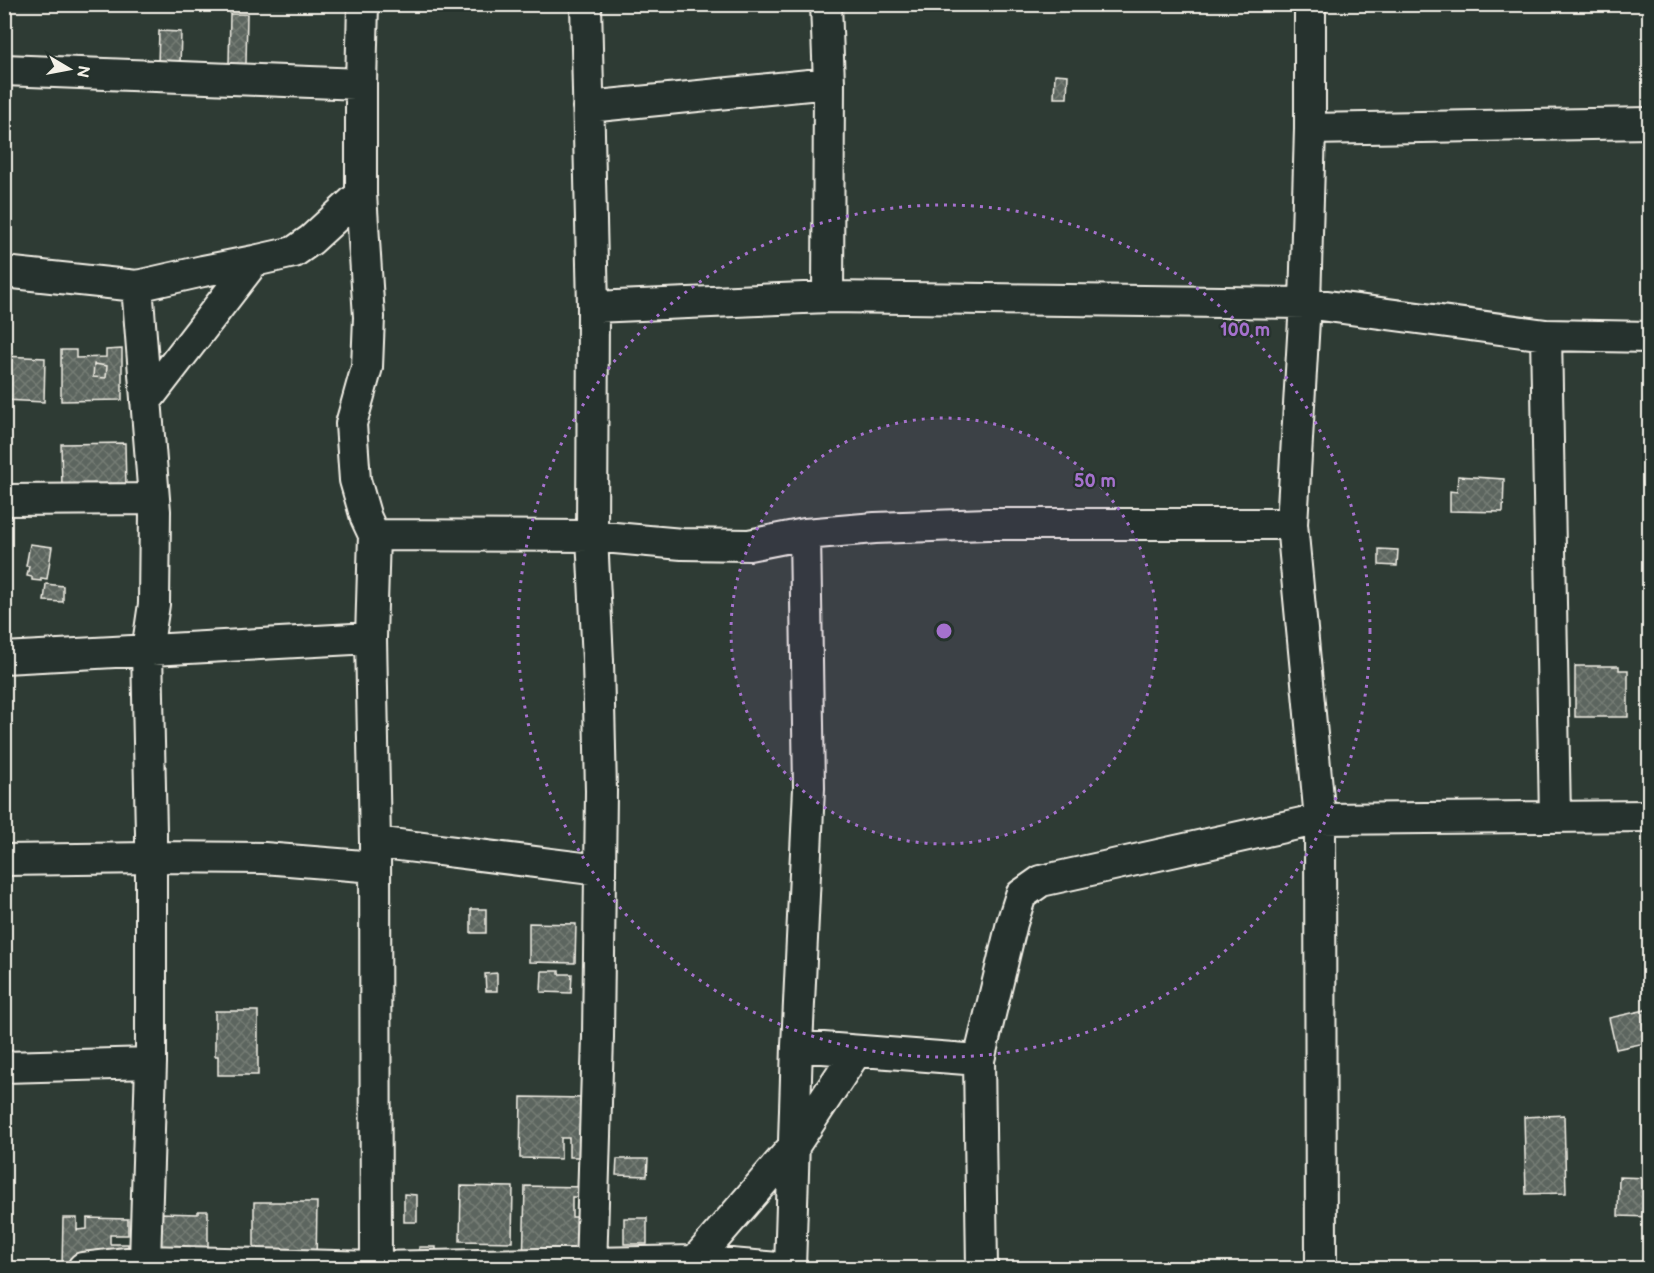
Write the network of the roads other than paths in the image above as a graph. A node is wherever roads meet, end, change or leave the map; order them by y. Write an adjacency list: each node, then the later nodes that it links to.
1 (363, 4): 7 (street)
2 (586, 4): 8 (street)
3 (826, 4): 6 (street)
4 (1310, 4): 10 (street)
5 (4, 70): 7 (street)
6 (829, 83): 8 (street); 15 (street)
7 (361, 84): 11 (street)
8 (588, 107): 17 (street)
9 (1650, 123): 10 (street)
10 (1310, 129): 16 (street)
11 (361, 194): 12 (street); 25 (street)
12 (254, 261): 14 (street); 20 (street)
13 (4, 273): 14 (street)
14 (137, 286): 20 (street)
15 (828, 297): 16 (street); 17 (street)
16 (1305, 303): 18 (street); 23 (street)
17 (593, 307): 26 (street)
18 (1546, 335): 19 (street); 31 (street)
19 (1650, 337)
20 (146, 401): 21 (street)
21 (153, 499): 22 (street); 28 (street)
22 (4, 500)
23 (1292, 525): 24 (street); 32 (street)
24 (805, 534): 26 (street); 37 (street)
25 (374, 535): 26 (street); 27 (street)
26 (592, 536): 36 (street)
27 (371, 638): 28 (street); 33 (street)
28 (147, 651): 29 (street); 34 (street)
29 (4, 658)
30 (1650, 816): 31 (street)
31 (1555, 817): 32 (street)
32 (1320, 819): 39 (street); 51 (street)
33 (375, 855): 34 (street); 36 (street); 46 (street)
34 (151, 858): 35 (street); 40 (street)
35 (4, 860)
36 (599, 870): 44 (street)
37 (797, 1046): 38 (street); 42 (street)
38 (856, 1052): 39 (street); 42 (street)
39 (979, 1060): 50 (street)
40 (151, 1063): 41 (street); 43 (street)
41 (4, 1067)
42 (794, 1146): 45 (street); 49 (street)
43 (145, 1261): 46 (street); 47 (street)
44 (591, 1265): 45 (street); 46 (street)
45 (692, 1265): 48 (street)
46 (376, 1268)
47 (83, 1269)
48 (778, 1269)
49 (790, 1269)
50 (982, 1269)
51 (1321, 1269)

